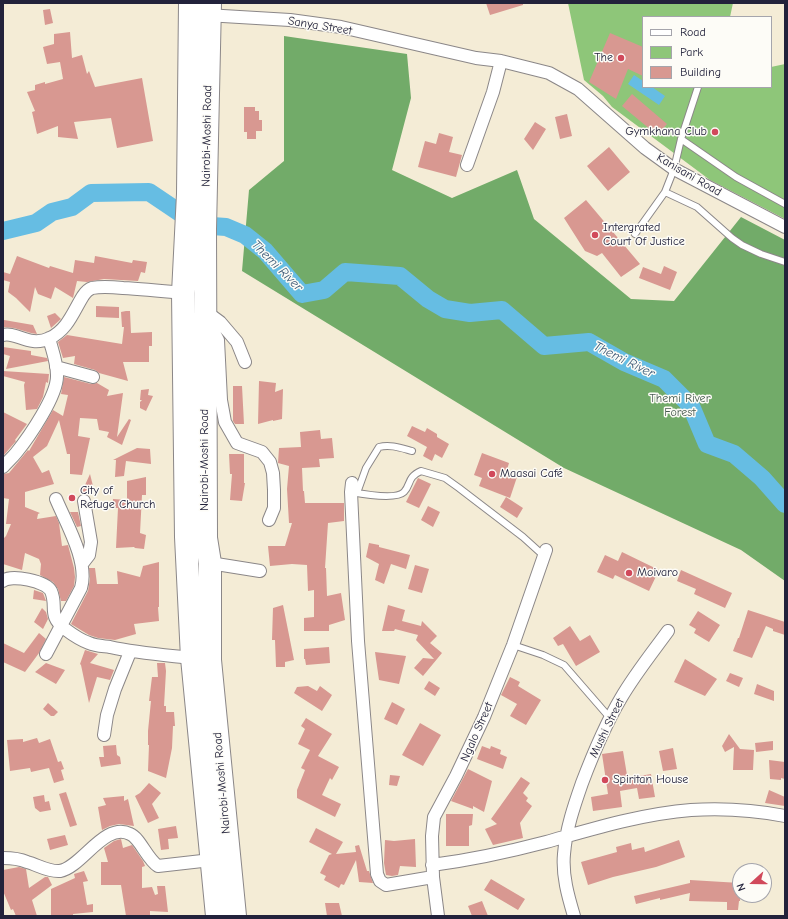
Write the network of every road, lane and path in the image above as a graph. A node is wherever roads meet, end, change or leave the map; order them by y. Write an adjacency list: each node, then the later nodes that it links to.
1 (200, 8): 2 (street, Sanya Street); 11 (highway, Nairobi-Moshi Road)
2 (448, 52): 3 (street, Kanisani Road)
3 (501, 61): 6 (street); 7 (street, Kanisani Road)
4 (698, 88): 5 (lane)
5 (681, 139): 7 (lane); 9 (lane)
6 (467, 165)
7 (674, 169): 8 (lane); 10 (street, Kanisani Road)
8 (665, 192): 12 (lane); 13 (lane)
9 (785, 204)
10 (785, 227)
11 (196, 228): 14 (highway, Nairobi-Moshi Road); 15 (highway, Nairobi-Moshi Road)
12 (636, 234)
13 (785, 262)
14 (183, 293): 17 (street); 37 (highway, Nairobi-Moshi Road)
15 (205, 314): 18 (street); 26 (street); 28 (highway, Nairobi-Moshi Road)
16 (3, 335): 17 (street)
17 (49, 338): 19 (street)
18 (245, 362)
19 (56, 367): 20 (street); 22 (street)
20 (93, 377)
21 (412, 450): 23 (lane)
22 (3, 467)
23 (353, 489): 27 (lane); 44 (street)
24 (56, 499): 29 (street)
25 (84, 501): 29 (street)
26 (269, 520)
27 (545, 553): 34 (street, Ngalo Street)
28 (210, 563): 30 (street); 46 (highway, Nairobi-Moshi Road)
29 (82, 564): 32 (street)
30 (260, 571)
31 (3, 581): 32 (street)
32 (61, 626): 35 (street); 36 (street)
33 (668, 631): 38 (street, Mushi Street)
34 (513, 645): 38 (lane); 44 (street, Ngalo Street)
35 (130, 652): 37 (street); 39 (street)
36 (46, 654)
37 (192, 658): 43 (highway, Nairobi-Moshi Road)
38 (610, 718): 41 (street, Mushi Street)
39 (104, 736)
40 (785, 816): 41 (street)
41 (567, 836): 44 (street); 48 (street, Mushi Street)
42 (3, 858): 43 (street)
43 (211, 860): 45 (highway, Nairobi-Moshi Road)
44 (433, 871): 47 (street, Ngalo Street)
45 (217, 916)
46 (235, 916)
47 (438, 916)
48 (574, 916)

